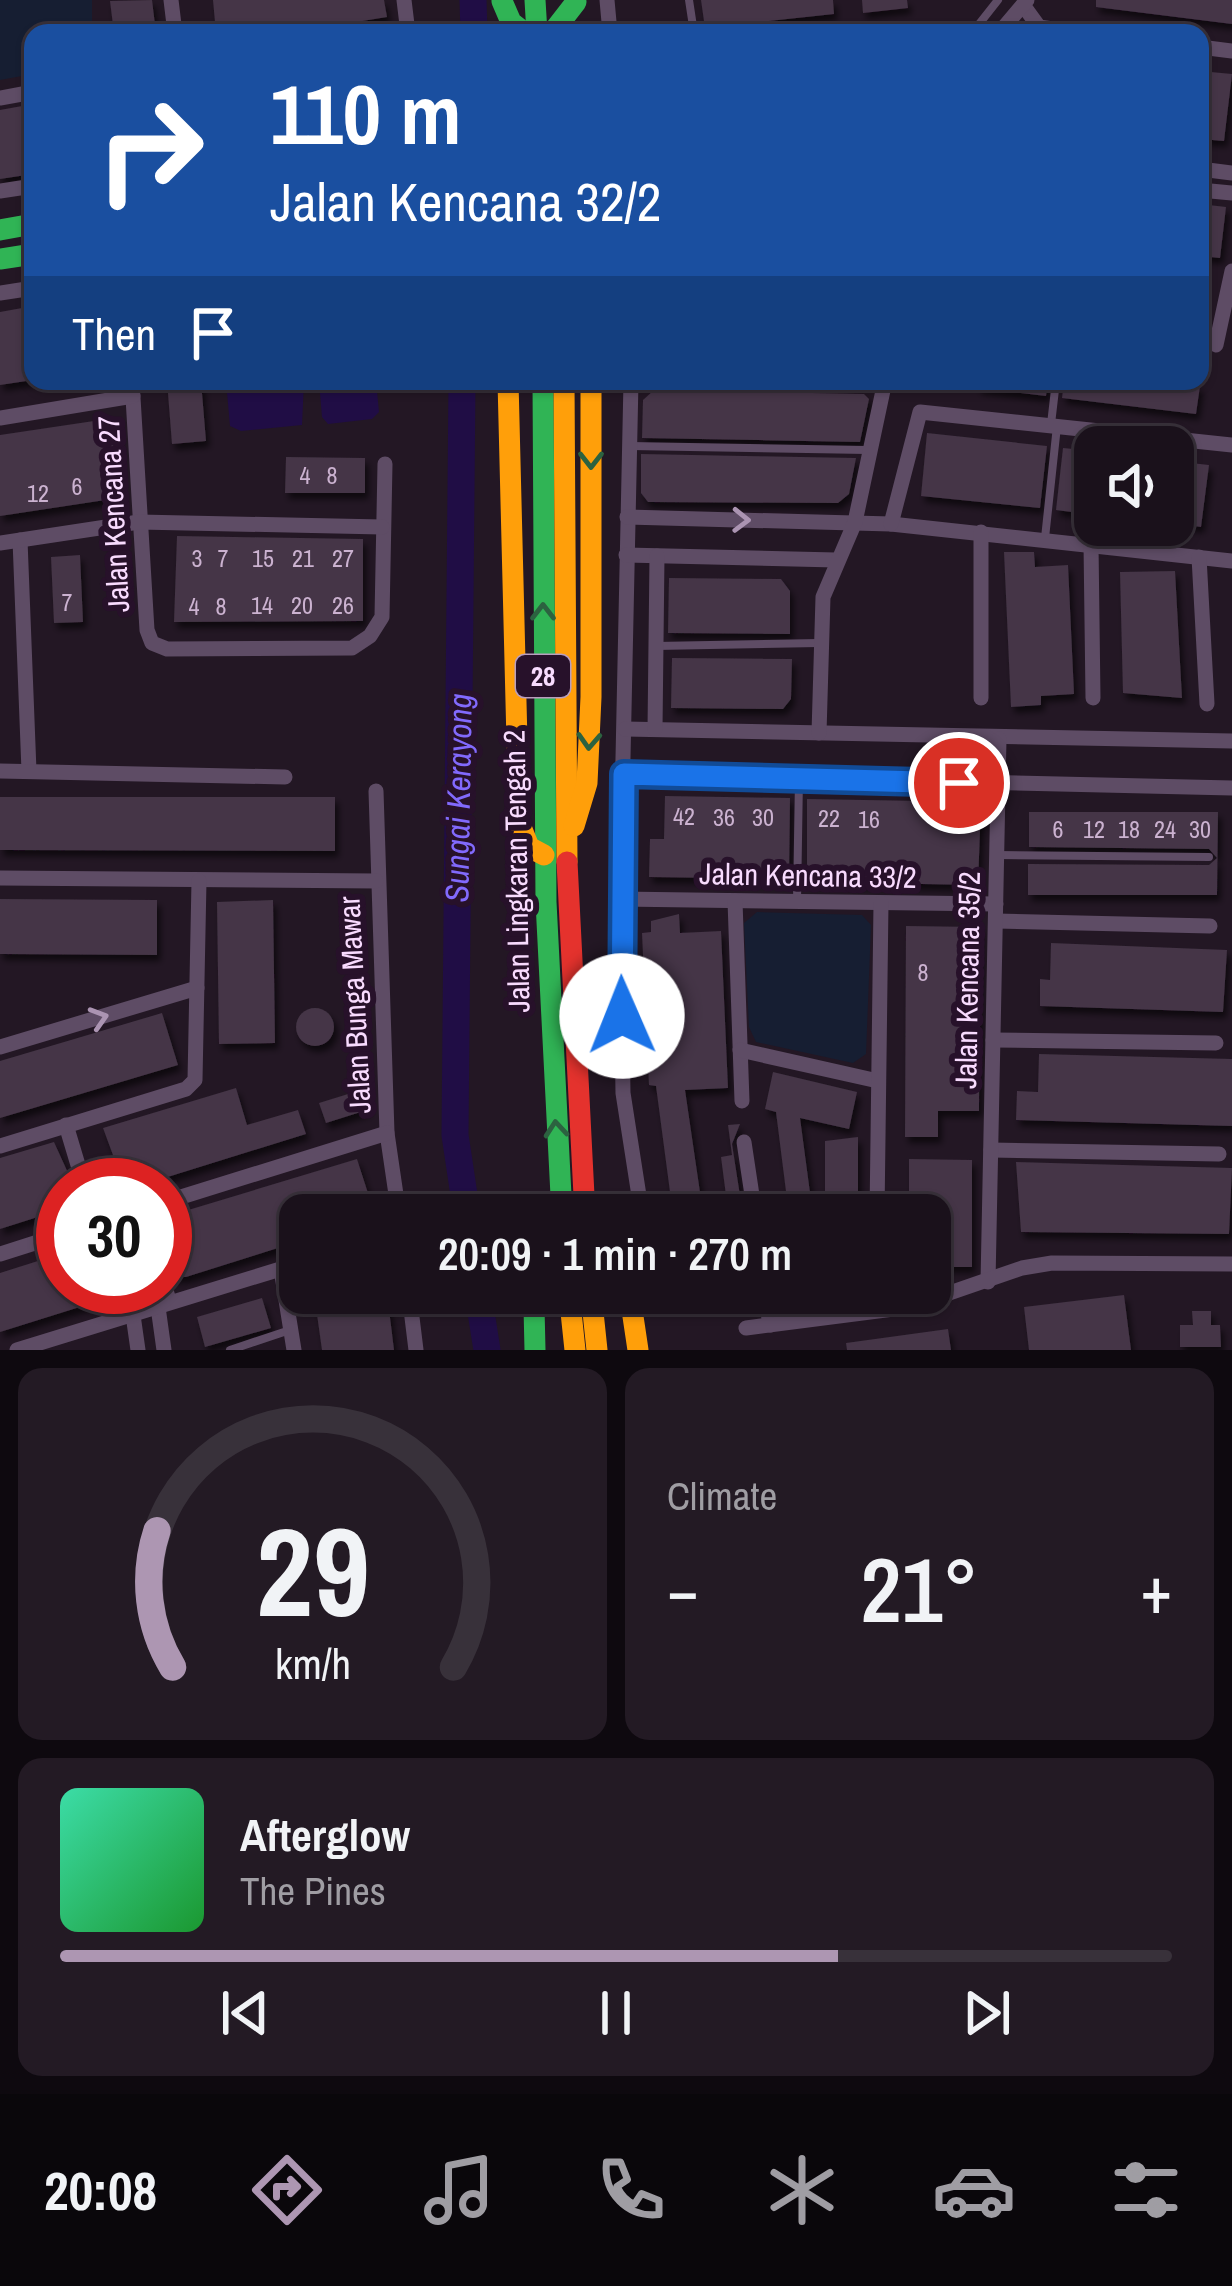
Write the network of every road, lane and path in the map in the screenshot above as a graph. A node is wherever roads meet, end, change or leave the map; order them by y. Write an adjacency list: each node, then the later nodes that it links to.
1 (998, 0): 2 (lane)
2 (979, 24)
3 (1232, 271): 4 (street)
4 (1216, 345)
5 (128, 390): 14 (street)
6 (133, 390): 22 (street, Jalan Kencana 27)
7 (508, 390): 56 (main road)
8 (544, 390): 20 (main road, Jalan Lingkaran Tengah 2 / 28)
9 (562, 390): 20 (main road, Jalan Lingkaran Tengah 2 / 28)
10 (591, 390): 56 (main road, one-way to 56)
11 (630, 390): 17 (street)
12 (883, 390): 18 (street)
13 (1056, 390): 15 (lane)
14 (0, 418)
15 (1054, 426): 16 (street); 24 (street); 27 (lane)
16 (1232, 445)
17 (627, 446): 18 (lane); 21 (street)
18 (869, 450): 23 (street)
19 (385, 464): 25 (street)
20 (553, 497): 56 (main road, Jalan Lingkaran Tengah 2 / 28)
21 (627, 517): 23 (street, one-way to 23); 33 (street)
22 (139, 522): 25 (street); 25 (street, Jalan Kencana 27); 28 (street)
23 (855, 522): 24 (street); 36 (street)
24 (891, 524): 26 (street)
25 (382, 527)
26 (981, 532): 27 (street); 40 (street)
27 (1046, 538): 29 (street)
28 (20, 540): 30 (street); 49 (street)
29 (1074, 542)
30 (0, 543)
31 (1091, 546): 41 (street)
32 (1108, 546): 35 (street)
33 (626, 555): 34 (street); 43 (street)
34 (656, 556): 36 (street); 39 (street)
35 (1199, 557): 37 (street); 42 (street)
36 (836, 560): 38 (street)
37 (1232, 561)
38 (821, 643): 39 (lane); 45 (street)
39 (656, 646): 44 (street)
40 (981, 698)
41 (1094, 698)
42 (1207, 704)
43 (625, 729): 44 (street); 50 (street)
44 (655, 729): 45 (street)
45 (819, 733): 46 (street)
46 (999, 739): 47 (street); 53 (street, Jalan Kencana 35/2)
47 (1232, 741)
48 (0, 770): 49 (street)
49 (29, 771): 51 (street)
50 (624, 774): 52 (street); 62 (street)
51 (284, 777)
52 (799, 777): 53 (street); 64 (lane)
53 (999, 784): 54 (street); 57 (street, Jalan Kencana 35/2)
54 (1232, 788)
55 (376, 791): 60 (street, Jalan Bunga Mawar)
56 (555, 854): 84 (main road, Jalan Lingkaran Tengah 2 / 28, one-way to 56); 85 (main road, Jalan Lingkaran Tengah 2 / 28)
57 (997, 855): 58 (lane); 66 (street, Jalan Kencana 35/2)
58 (1208, 857)
59 (0, 878): 61 (street)
60 (376, 880): 61 (street); 76 (street, Jalan Bunga Mawar)
61 (199, 881): 68 (street)
62 (620, 899): 63 (street, Jalan Kencana 33/2); 86 (street)
63 (735, 901): 64 (street, Jalan Kencana 33/2); 72 (street)
64 (797, 902): 65 (street, Jalan Kencana 33/2)
65 (881, 903): 66 (street, Jalan Kencana 33/2); 73 (street)
66 (996, 913): 67 (street, Jalan Kencana 33/2); 69 (street, Jalan Kencana 35/2)
67 (1210, 926)
68 (197, 988): 71 (street, one-way to 68); 75 (street)
69 (993, 1040): 70 (street); 79 (street, Jalan Kencana 35/2)
70 (1216, 1042)
71 (0, 1047)
72 (740, 1049): 73 (street); 74 (street)
73 (878, 1081): 88 (street)
74 (742, 1101)
75 (67, 1126): 78 (street); 81 (street)
76 (387, 1133): 82 (street); 83 (street, Jalan Bunga Mawar)
77 (744, 1142): 87 (street)
78 (0, 1146)
79 (991, 1150): 80 (street); 93 (street, Jalan Kencana 35/2)
80 (1219, 1154)
81 (76, 1158)
82 (192, 1194)
83 (396, 1194)
84 (560, 1194)
85 (583, 1194)
86 (639, 1194)
87 (751, 1194)
88 (877, 1194)
89 (36, 1243): 90 (street)
90 (0, 1254)
91 (1232, 1264): 93 (street)
92 (279, 1270): 95 (street)
93 (988, 1282): 94 (street)
94 (951, 1292)
95 (192, 1297)
96 (136, 1314): 106 (street)
97 (166, 1314): 112 (street)
98 (289, 1314): 109 (street)
99 (412, 1314): 115 (street)
100 (533, 1314): 116 (main road)
101 (571, 1314): 117 (main road)
102 (593, 1314): 118 (main road)
103 (633, 1314): 119 (main road)
104 (769, 1314): 107 (street)
105 (860, 1314): 107 (street)
106 (133, 1315): 110 (street); 111 (street)
107 (770, 1325): 108 (street)
108 (746, 1328)
109 (292, 1330): 113 (lane); 114 (street)
110 (17, 1350)
111 (138, 1350)
112 (164, 1350)
113 (233, 1350)
114 (294, 1350)
115 (416, 1350)
116 (535, 1350)
117 (575, 1350)
118 (597, 1350)
119 (638, 1350)

